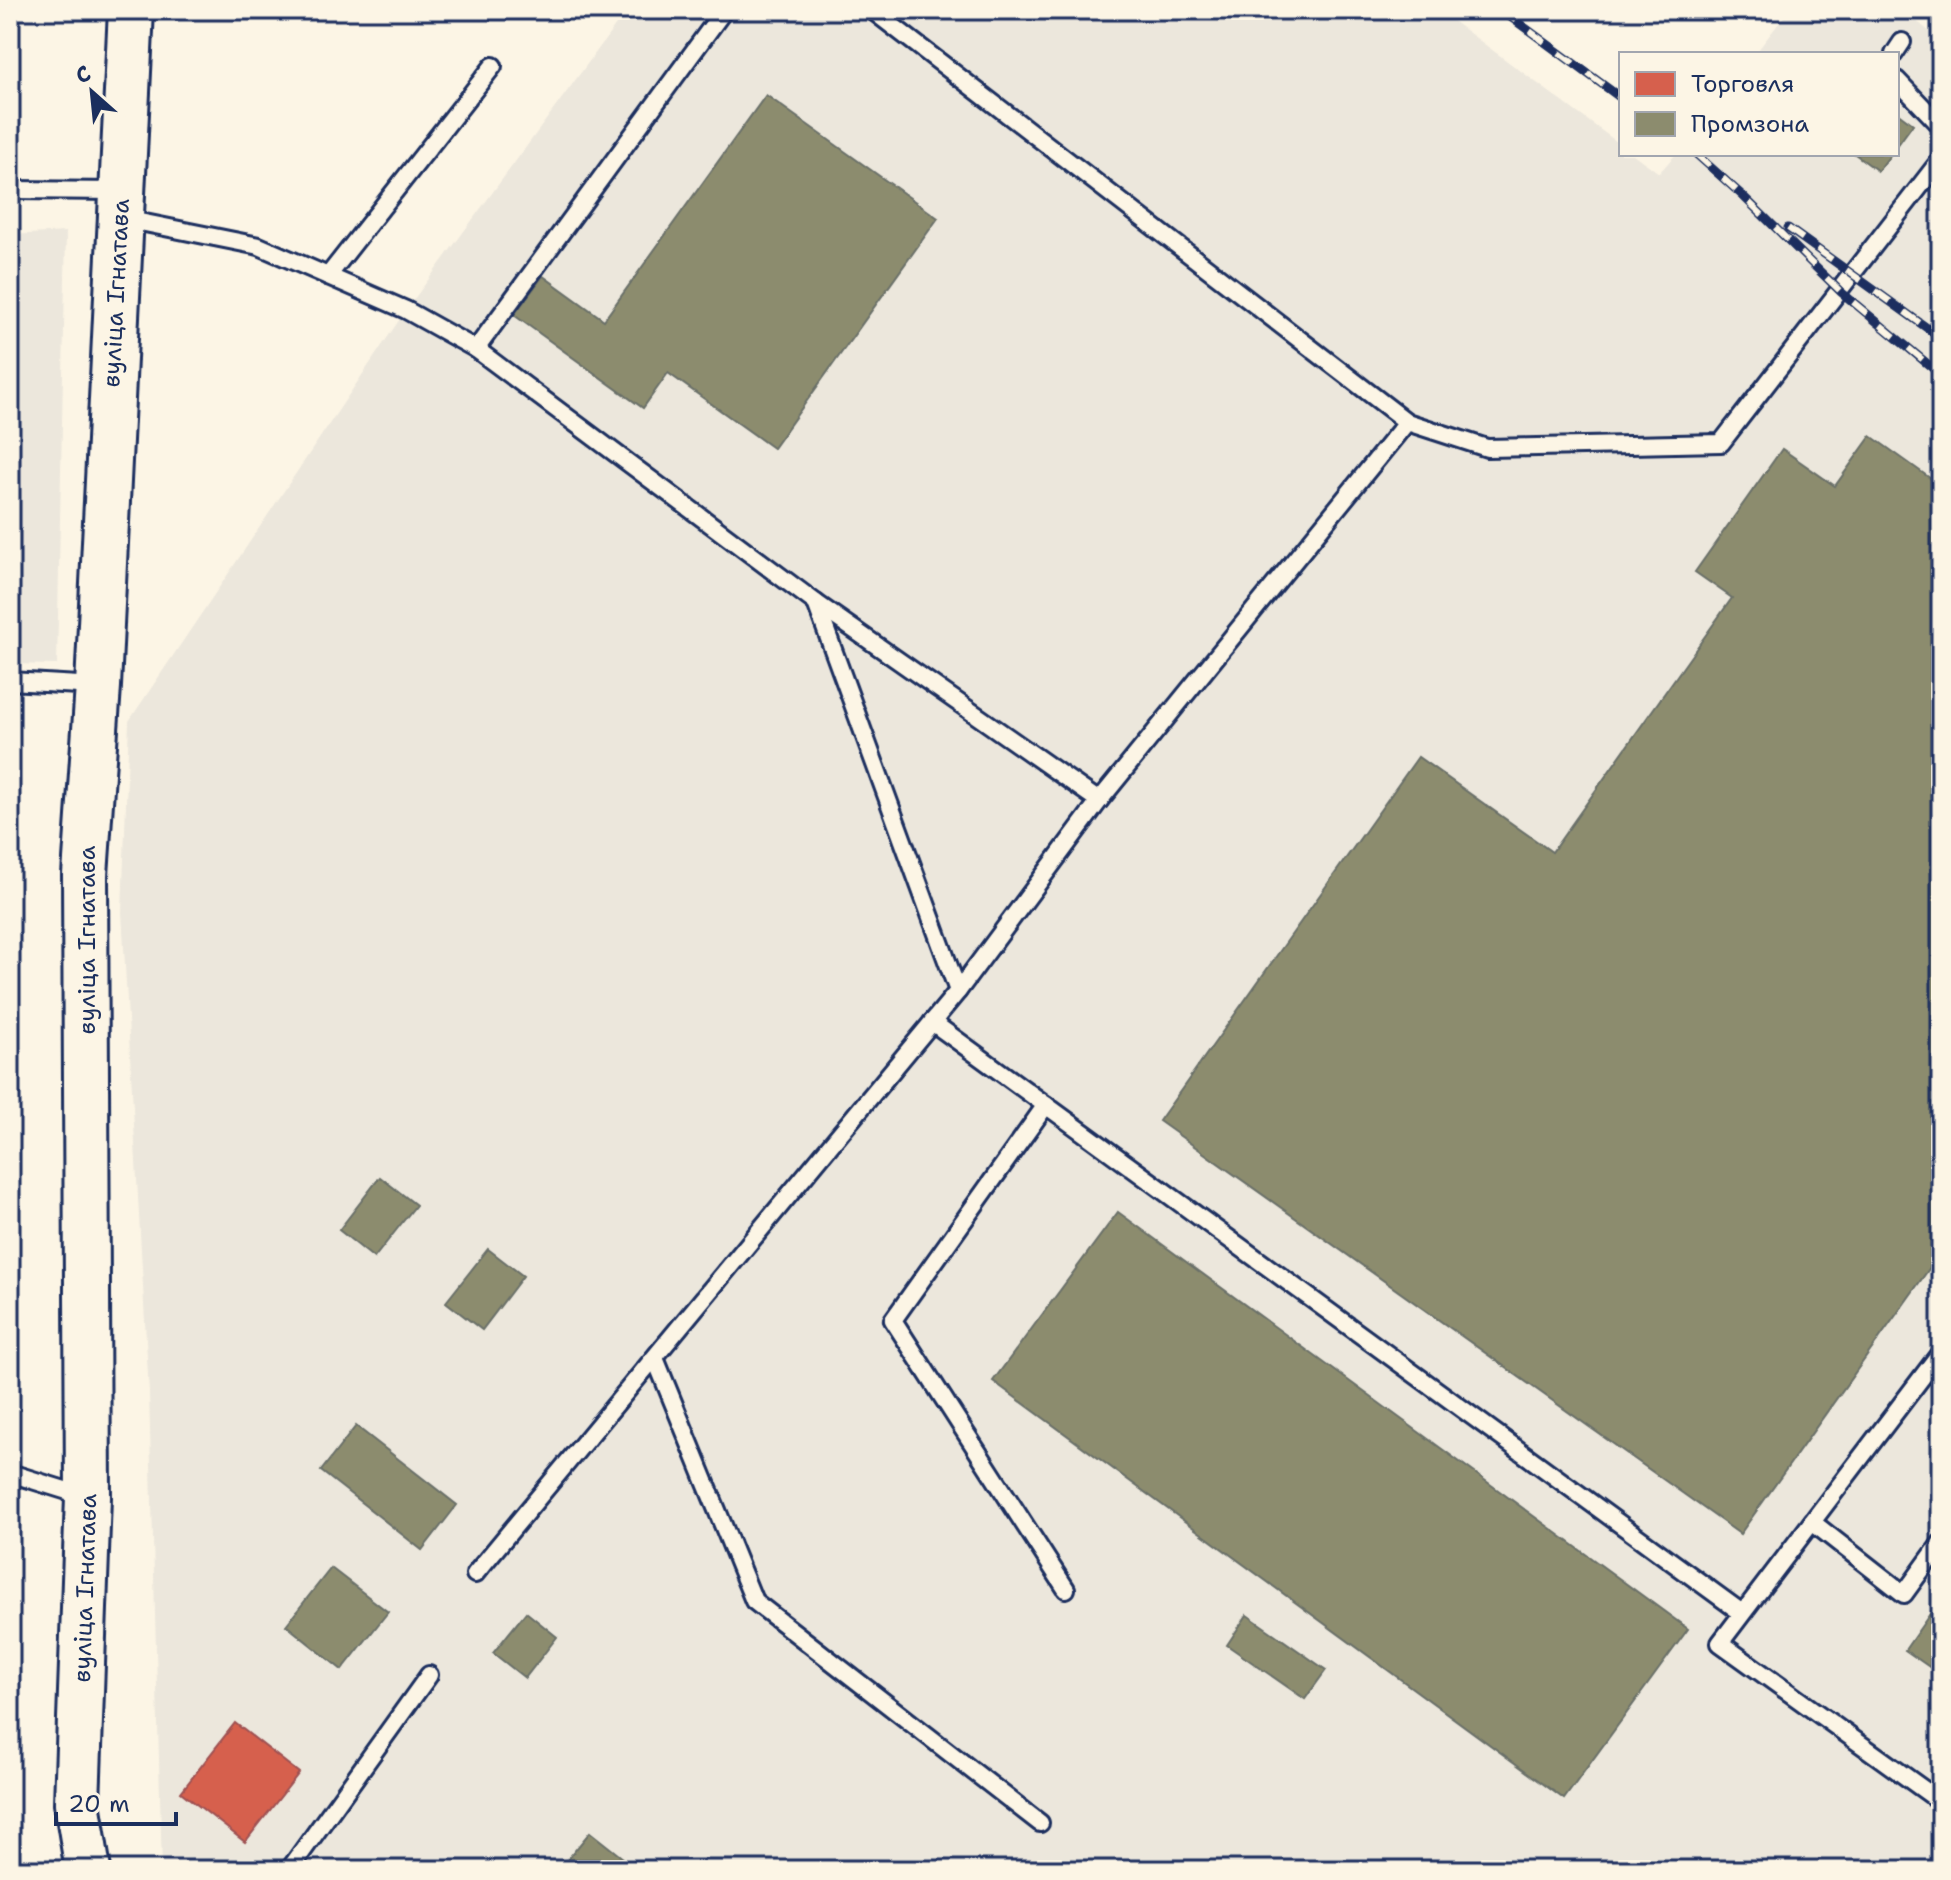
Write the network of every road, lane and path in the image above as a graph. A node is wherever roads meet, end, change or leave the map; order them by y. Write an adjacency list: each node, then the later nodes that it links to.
1 (131, 10): 9 (street, вуліца Ігнатава)
2 (724, 10): 11 (lane)
3 (872, 10): 12 (lane)
4 (493, 66): 10 (lane)
5 (1899, 82): 6 (lane)
6 (1941, 126)
7 (1941, 159): 12 (lane)
8 (10, 190): 9 (lane)
9 (120, 205): 10 (lane); 15 (street, вуліца Ігнатава)
10 (328, 276): 11 (lane)
11 (476, 349): 13 (lane)
12 (1407, 422): 16 (lane)
13 (816, 603): 16 (lane); 17 (lane)
14 (10, 681): 15 (lane)
15 (98, 686): 23 (street, вуліца Ігнатава)
16 (1099, 801): 17 (lane)
17 (958, 991): 18 (lane)
18 (932, 1022): 19 (lane); 21 (lane)
19 (1046, 1105): 27 (lane); 28 (lane)
20 (1941, 1352): 24 (lane)
21 (655, 1358): 26 (lane); 31 (lane)
22 (10, 1473): 23 (lane)
23 (88, 1497): 32 (street, вуліца Ігнатава)
24 (1812, 1522): 25 (lane); 28 (lane)
25 (1941, 1543)
26 (475, 1574)
27 (1066, 1589)
28 (1742, 1613): 30 (lane)
29 (429, 1675): 33 (lane)
30 (1941, 1802)
31 (1040, 1823)
32 (88, 1870)
33 (289, 1870)

